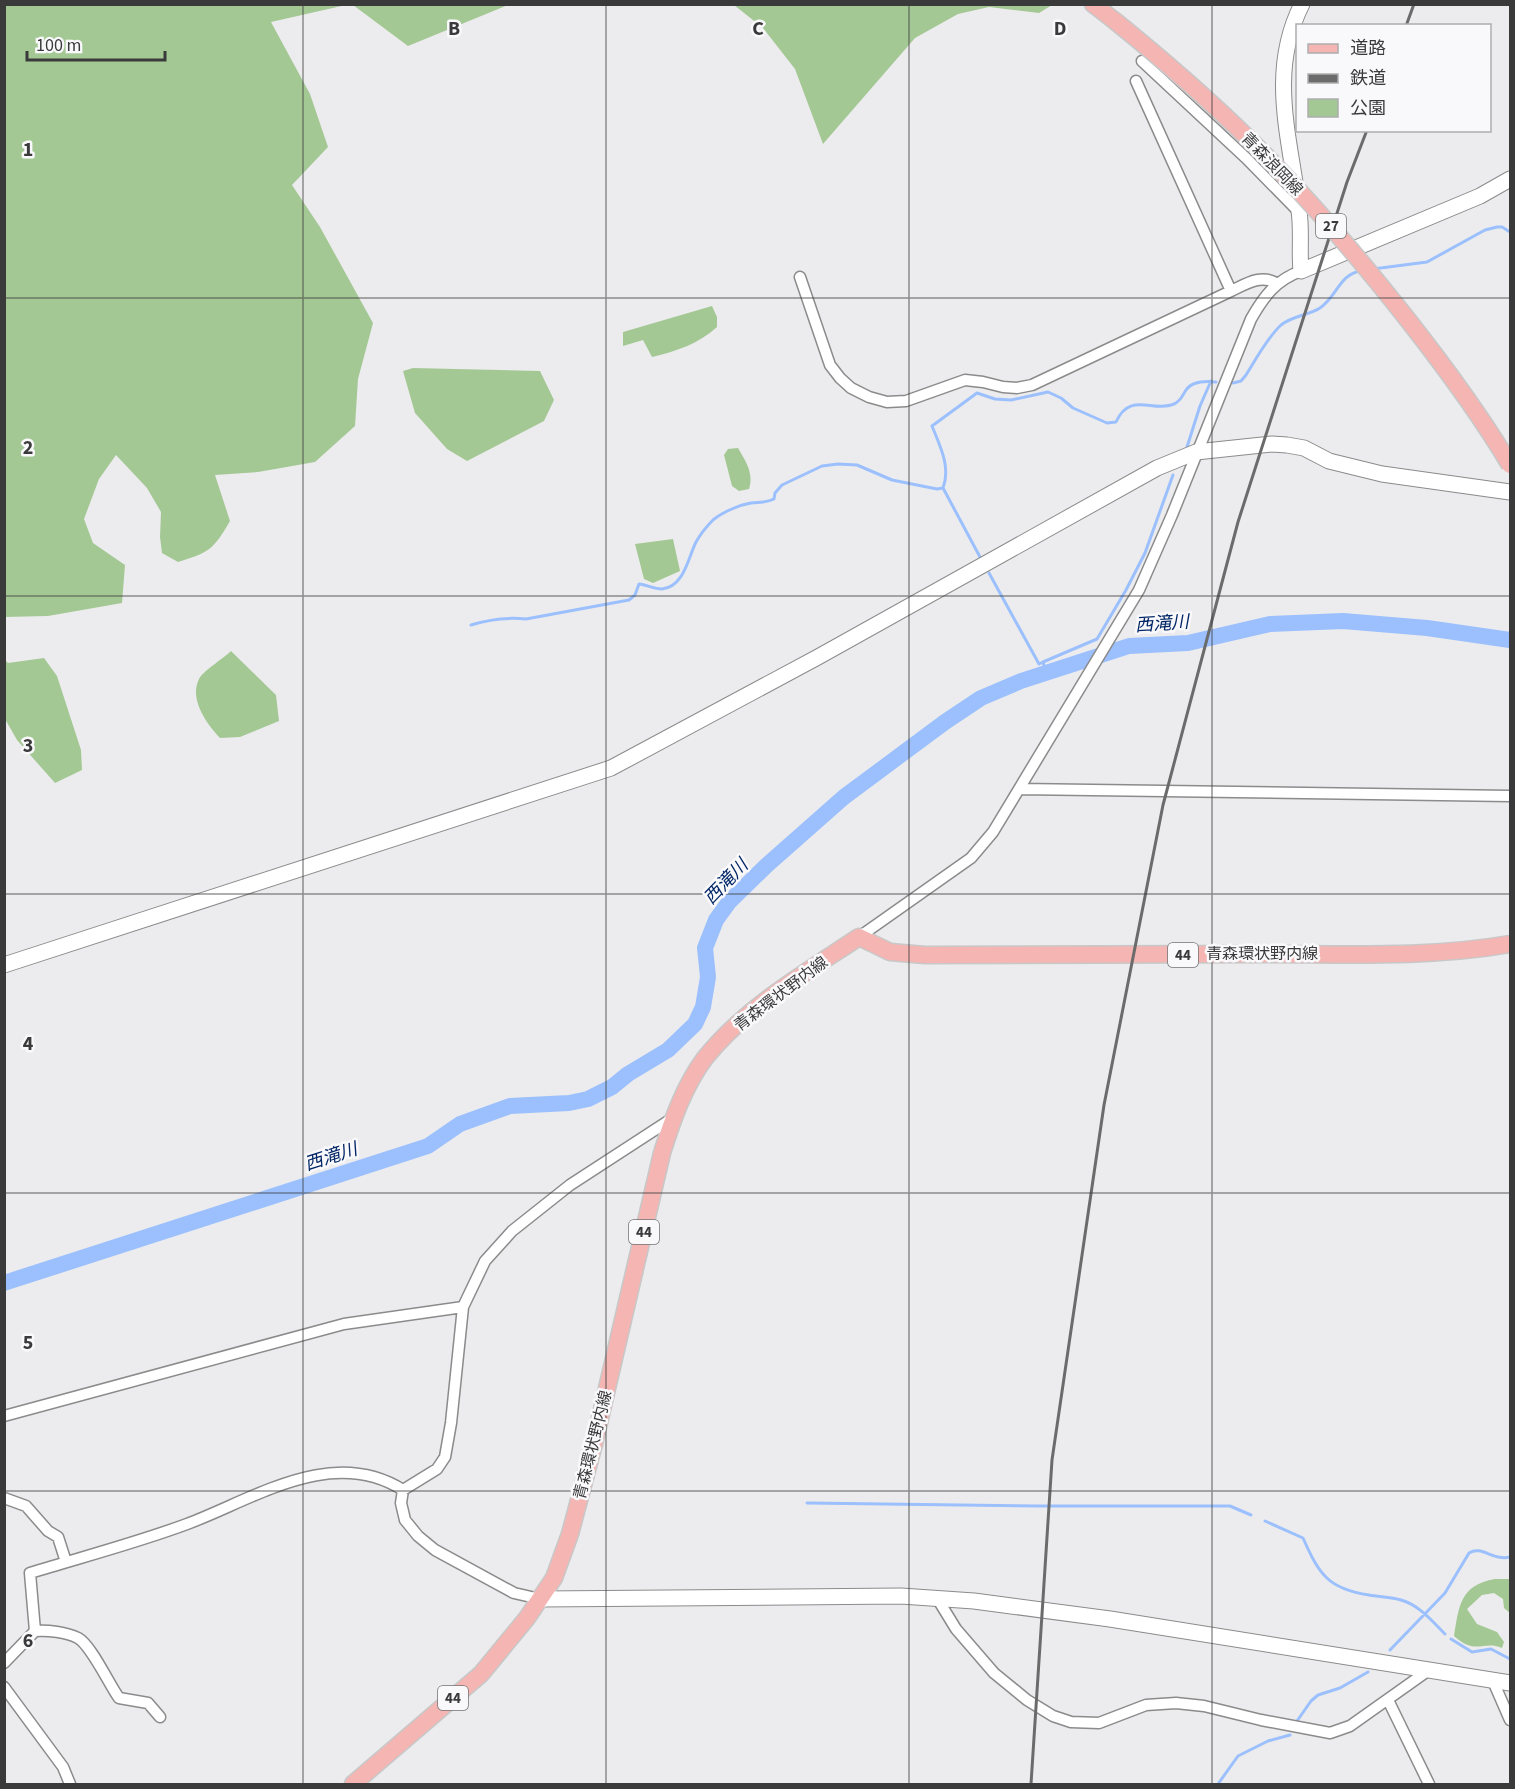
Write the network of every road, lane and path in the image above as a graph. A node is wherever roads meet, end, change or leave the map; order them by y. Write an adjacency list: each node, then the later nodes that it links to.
1 (1093, 4): 12 (main road, 青森浪岡線 / 27, bridge)
2 (1302, 4): 6 (street)
3 (1142, 61): 6 (street)
4 (1136, 81): 10 (street)
5 (1510, 179): 7 (street)
6 (1300, 213): 7 (street)
7 (1301, 271): 9 (street)
8 (801, 277): 10 (street)
9 (1276, 283): 10 (street); 11 (street)
10 (1231, 291)
11 (1196, 452): 13 (street); 14 (street); 18 (street)
12 (1510, 465)
13 (1510, 492)
14 (1019, 789): 15 (street); 16 (street)
15 (1510, 796)
16 (859, 937): 17 (main road, 青森環状野内線 / 44); 19 (main road, 青森環状野内線 / 44)
17 (1510, 944)
18 (4, 964)
19 (672, 1118): 20 (street); 26 (main road, 青森環状野内線 / 44)
20 (463, 1306): 21 (street); 22 (street)
21 (4, 1416)
22 (403, 1490): 24 (street); 26 (street)
23 (4, 1498): 24 (street)
24 (66, 1562): 27 (street)
25 (937, 1598): 26 (street); 29 (street); 33 (street)
26 (540, 1599): 36 (main road, 青森環状野内線 / 44)
27 (35, 1631): 28 (street); 34 (street)
28 (4, 1663)
29 (1429, 1670): 30 (street); 33 (street)
30 (1493, 1681): 31 (street); 35 (street)
31 (1510, 1683)
32 (4, 1687): 37 (street)
33 (1388, 1700): 38 (street)
34 (159, 1717)
35 (1510, 1720)
36 (359, 1783)
37 (70, 1785)
38 (1429, 1785)

